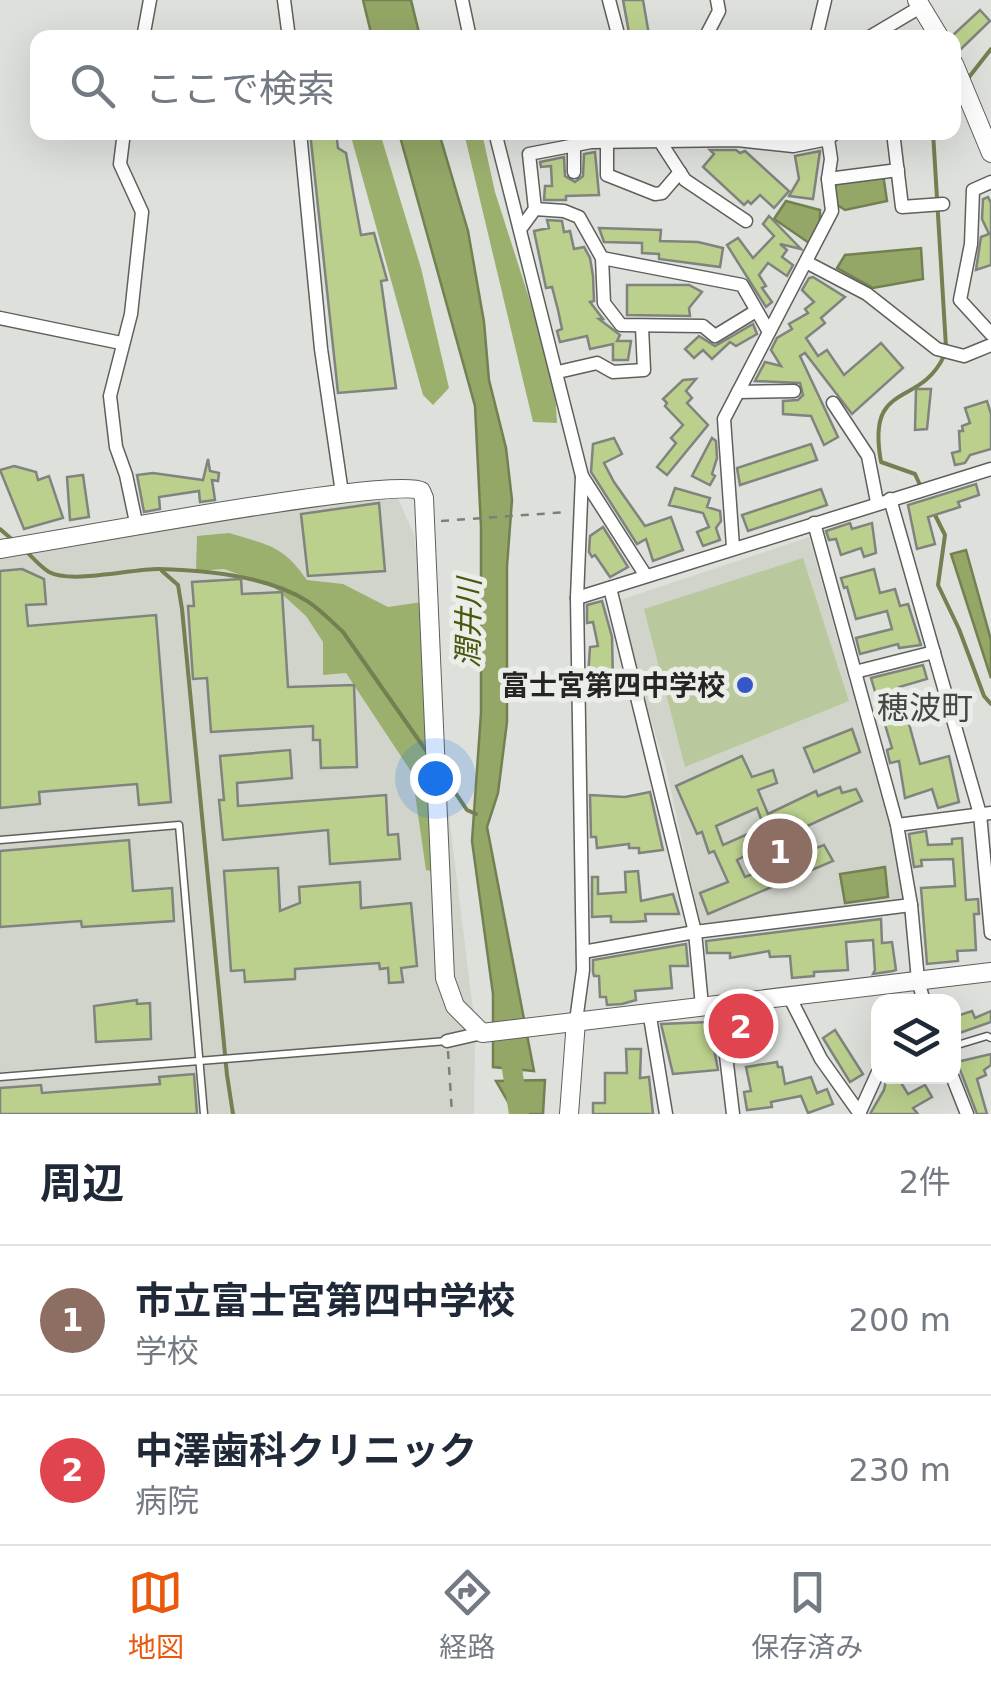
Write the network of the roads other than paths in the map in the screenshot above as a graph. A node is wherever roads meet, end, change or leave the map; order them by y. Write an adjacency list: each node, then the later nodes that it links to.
1 (150, 0): 8 (street)
2 (284, 0): 9 (street)
3 (462, 0): 10 (street)
4 (609, 0): 11 (street)
5 (717, 0): 12 (street)
6 (825, 0): 13 (street)
7 (920, 3): 14 (street); 15 (street)
8 (144, 30)
9 (288, 30)
10 (468, 30)
11 (617, 30)
12 (710, 30)
13 (818, 30)
14 (884, 30)
15 (935, 30)
16 (961, 78): 17 (street)
17 (986, 126): 31 (street)
18 (123, 140): 48 (street)
19 (301, 140): 56 (street)
20 (498, 140): 40 (street)
21 (622, 140): 28 (street)
22 (653, 140): 29 (street)
23 (696, 140): 29 (street)
24 (752, 140): 25 (street)
25 (817, 140)
26 (832, 140): 35 (street)
27 (894, 140): 32 (street)
28 (607, 142): 30 (street); 34 (street)
29 (662, 143): 34 (street)
30 (574, 146): 33 (street); 38 (street)
31 (991, 153)
32 (898, 170): 35 (street); 37 (street)
33 (574, 172)
34 (680, 172): 39 (street)
35 (828, 178): 42 (street)
36 (991, 182): 47 (street)
37 (943, 204)
38 (535, 209): 40 (street); 41 (street)
39 (746, 221)
40 (521, 228): 50 (street)
41 (602, 258): 43 (street); 45 (street)
42 (806, 262): 46 (street); 49 (street)
43 (756, 311): 45 (street); 46 (street)
44 (0, 318): 48 (street)
45 (642, 326): 50 (street)
46 (768, 332): 51 (street)
47 (991, 334)
48 (121, 343): 59 (street)
49 (991, 345)
50 (558, 372): 55 (street)
51 (738, 392): 52 (street); 60 (street)
52 (794, 392)
53 (832, 404): 57 (street)
54 (991, 469): 57 (street)
55 (582, 476): 62 (street); 64 (street)
56 (342, 493): 59 (street); 81 (street)
57 (884, 500): 58 (street); 65 (street)
58 (814, 523): 60 (street); 66 (street)
59 (137, 527): 61 (street)
60 (733, 547): 62 (street)
61 (0, 549)
62 (646, 576): 63 (street)
63 (610, 588): 64 (street); 71 (street)
64 (578, 598): 73 (street)
65 (934, 652): 66 (street); 67 (street)
66 (855, 672): 68 (street)
67 (986, 813): 68 (street); 72 (street)
68 (897, 825): 70 (street)
69 (0, 840): 85 (lane)
70 (911, 905): 71 (street); 75 (street)
71 (695, 932): 73 (street); 78 (street)
72 (991, 933)
73 (583, 952): 80 (street)
74 (991, 972): 75 (street)
75 (918, 980): 76 (street); 77 (street)
76 (922, 994)
77 (790, 998): 78 (street); 93 (street)
78 (711, 1006): 79 (street); 92 (street)
79 (648, 1012): 80 (street); 91 (street)
80 (576, 1021): 81 (street); 90 (street)
81 (482, 1032): 83 (street)
82 (991, 1038): 84 (lane)
83 (453, 1040): 85 (lane)
84 (961, 1044)
85 (199, 1061): 86 (lane); 89 (lane)
86 (0, 1077)
87 (873, 1084): 93 (street)
88 (955, 1084): 94 (street)
89 (204, 1114)
90 (570, 1114)
91 (666, 1114)
92 (734, 1114)
93 (860, 1114)
94 (967, 1114)

